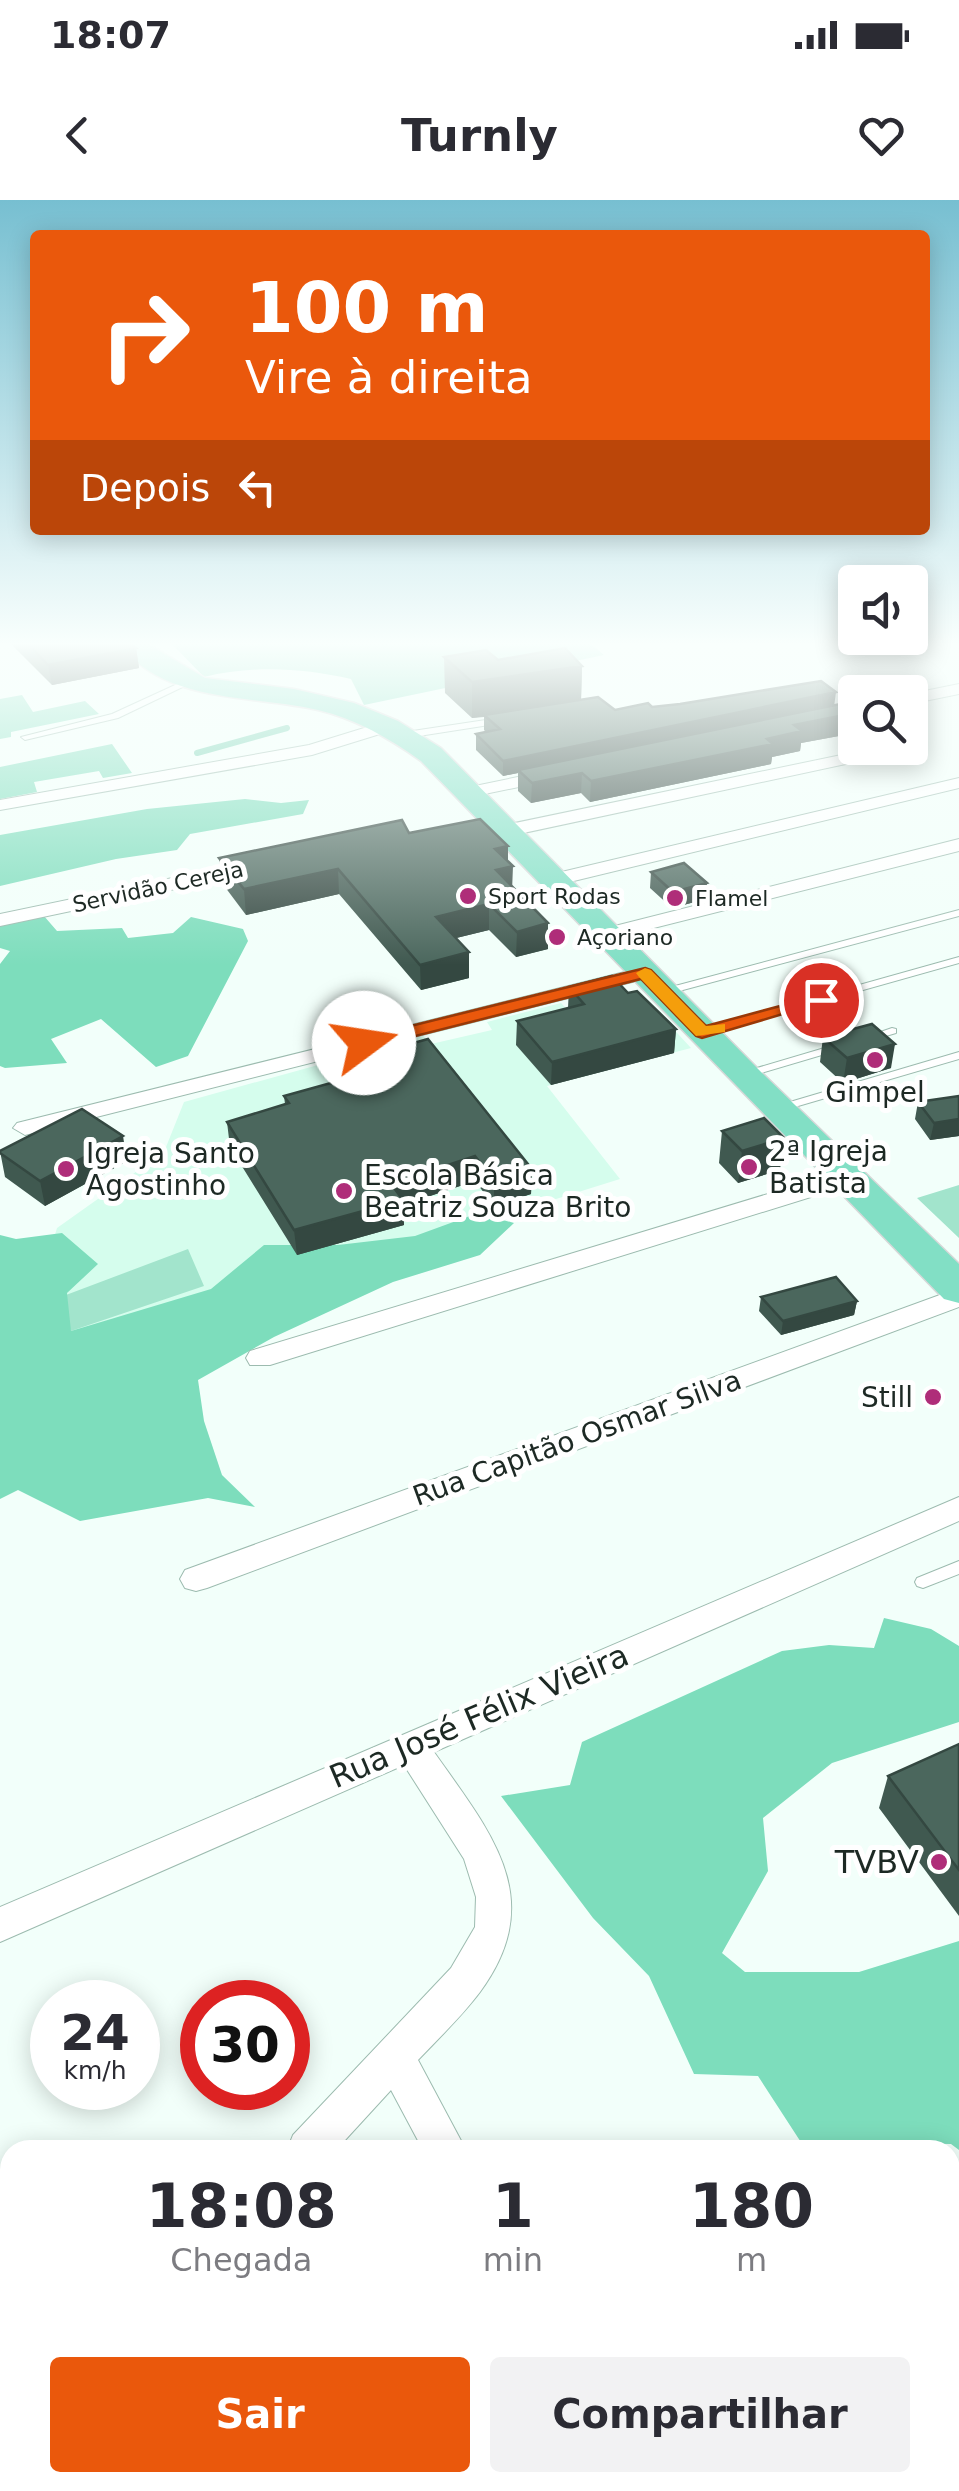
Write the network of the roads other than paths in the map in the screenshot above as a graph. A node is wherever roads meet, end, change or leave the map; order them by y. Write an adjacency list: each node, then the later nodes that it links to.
1 (307, 751): 6 (street)
2 (419, 751): 7 (main road)
3 (838, 758): 7 (street)
4 (562, 772): 7 (street)
5 (959, 783): 10 (street)
6 (0, 805)
7 (485, 815): 10 (main road)
8 (959, 845): 13 (street)
9 (284, 860): 12 (street, Servidão Cereja)
10 (553, 880): 13 (main road)
11 (959, 912): 15 (lane)
12 (0, 920)
13 (606, 934): 15 (main road)
14 (959, 960): 17 (lane)
15 (654, 983): 17 (main road); 21 (street)
16 (892, 1031): 19 (lane)
17 (702, 1032): 19 (main road)
18 (959, 1055): 20 (lane)
19 (743, 1075): 20 (main road)
20 (777, 1109): 22 (main road)
21 (24, 1128)
22 (846, 1178): 23 (main road); 25 (street)
23 (959, 1289)
24 (959, 1297): 28 (street, Rua Capitão Osmar Silva)
25 (260, 1358)
26 (959, 1508): 30 (street, Rua José Félix Vieira)
27 (959, 1567): 29 (lane)
28 (196, 1579)
29 (924, 1582)
30 (411, 1746): 31 (street, Rua José Félix Vieira); 32 (street)
31 (0, 1925)
32 (395, 2057): 33 (street); 34 (street)
33 (317, 2140)
34 (440, 2140)

